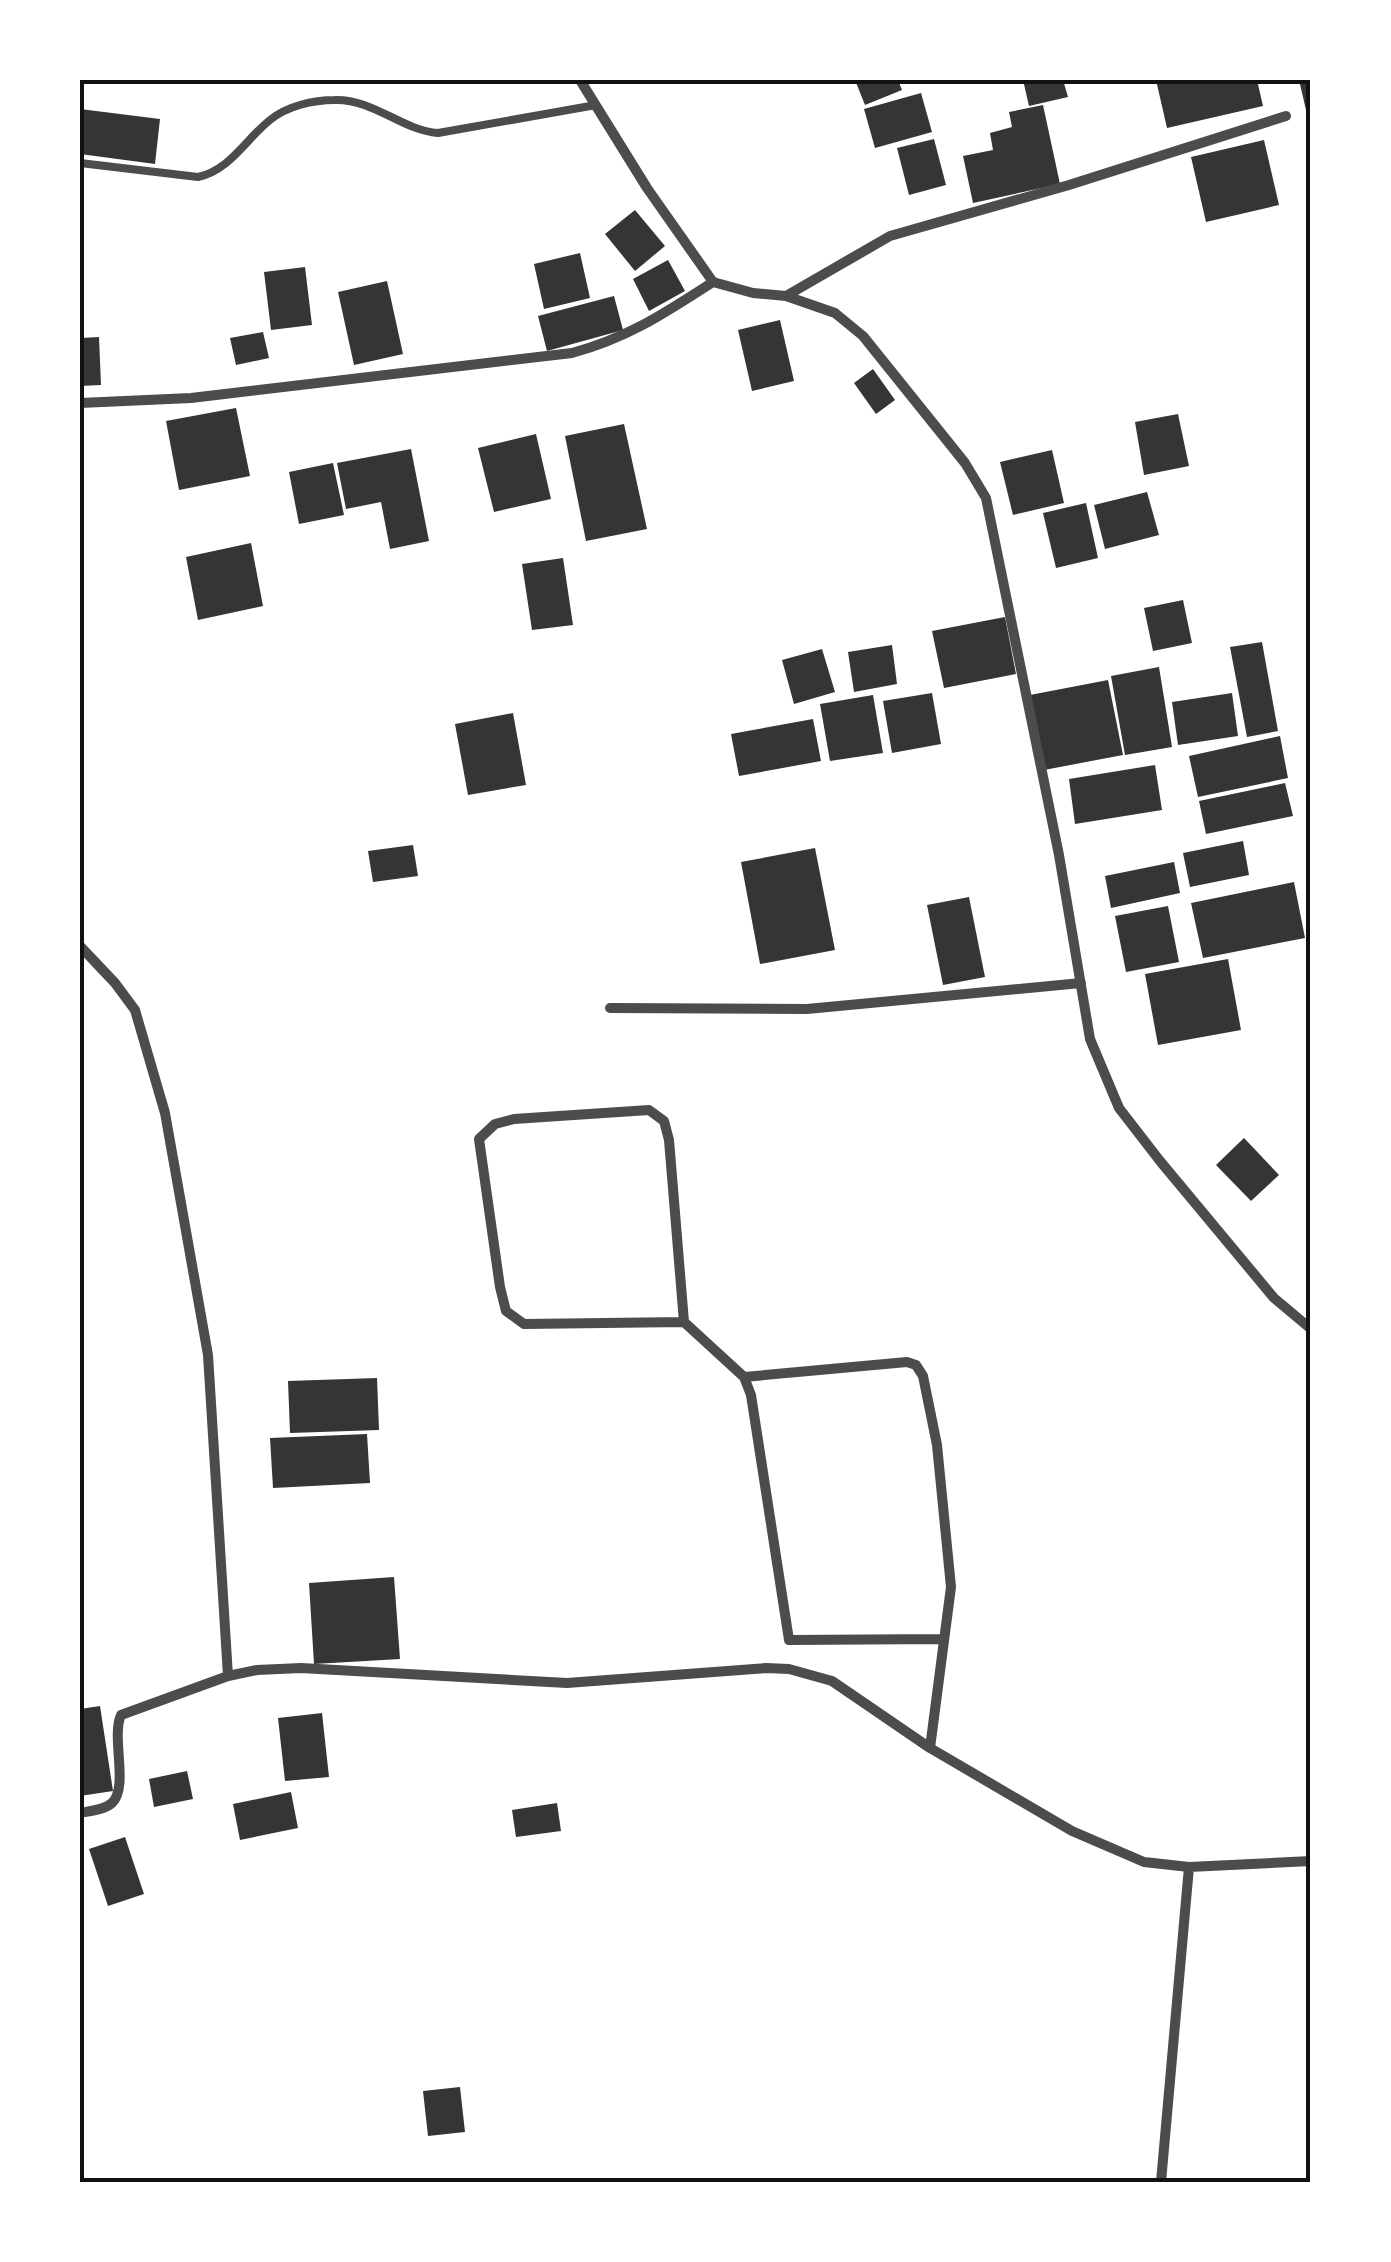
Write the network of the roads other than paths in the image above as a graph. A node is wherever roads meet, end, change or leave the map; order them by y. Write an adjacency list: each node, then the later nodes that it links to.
1 (580, 80): 2 (street)
2 (596, 105): 4 (lane); 5 (street)
3 (1286, 116): 6 (street)
4 (80, 163)
5 (712, 282): 6 (street); 7 (street)
6 (786, 296): 9 (street)
7 (80, 403)
8 (80, 946): 15 (street)
9 (1080, 983): 10 (street); 12 (street)
10 (610, 1008)
11 (684, 1322): 11 (street); 13 (street)
12 (1311, 1328)
13 (744, 1377): 14 (street); 14 (street)
14 (943, 1639): 16 (street)
15 (228, 1676): 16 (street); 17 (street)
16 (930, 1748): 19 (street)
17 (80, 1812)
18 (1311, 1861): 19 (street)
19 (1190, 1866): 20 (street)
20 (1161, 2182)

